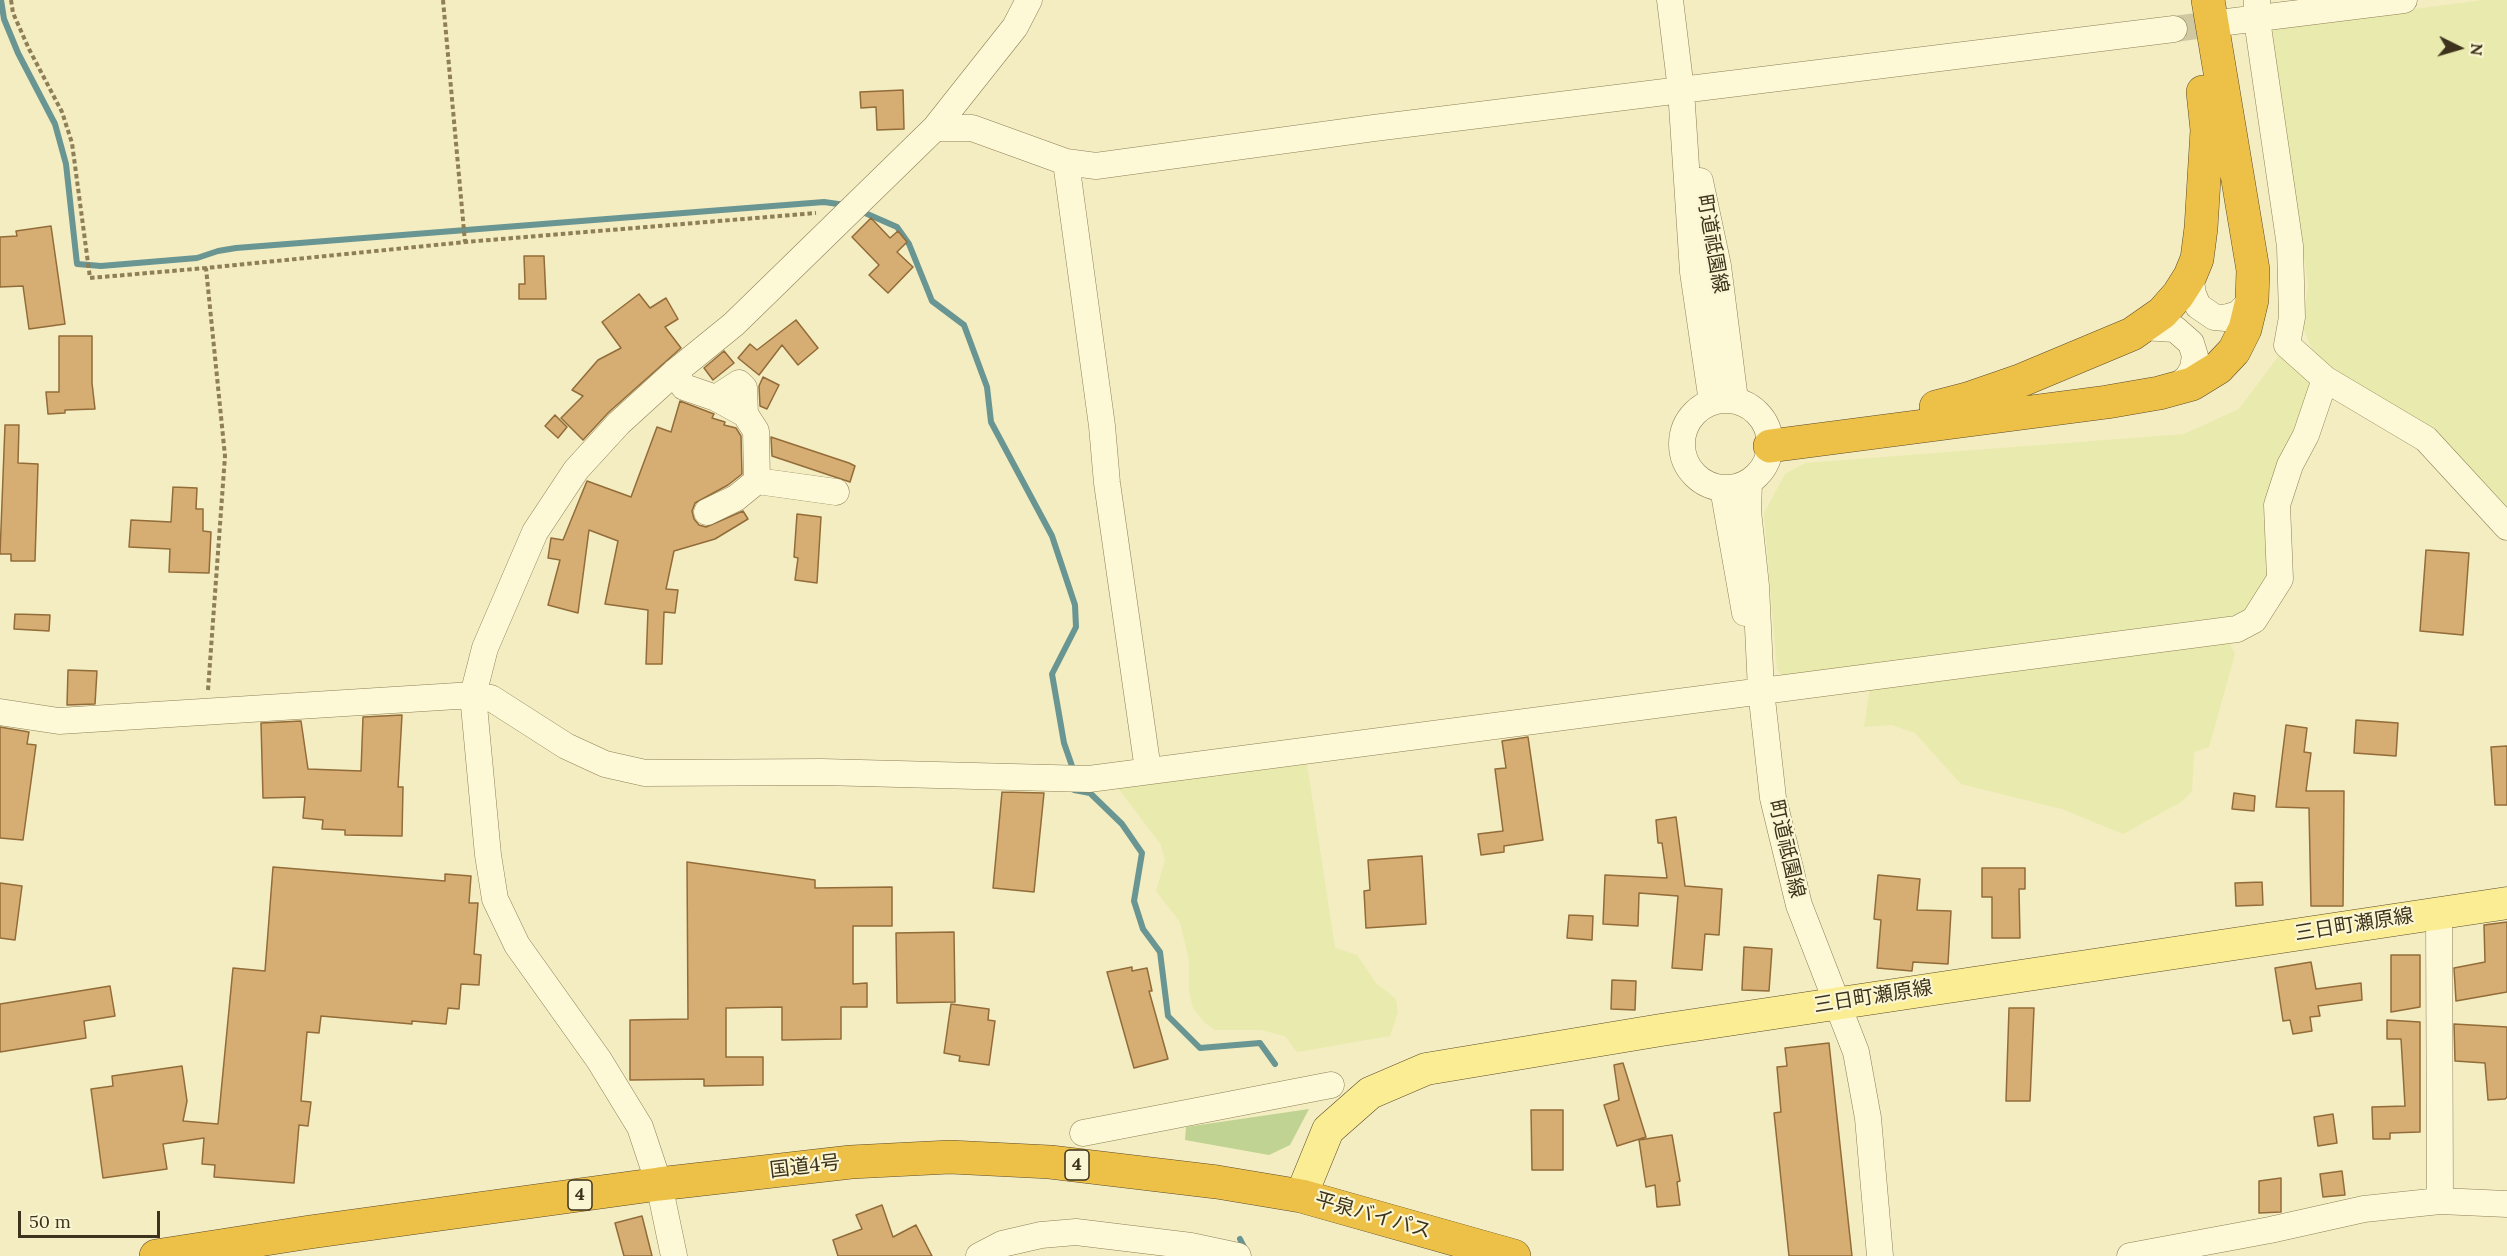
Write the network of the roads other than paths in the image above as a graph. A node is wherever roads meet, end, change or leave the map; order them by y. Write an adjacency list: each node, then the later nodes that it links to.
1 (1029, 0): 9 (street)
2 (1670, 0): 8 (street, 町道祗園線)
3 (2188, 0): 11 (highway)
4 (2404, 0): 5 (street)
5 (2257, 10): 6 (street); 15 (street)
6 (2217, 11): 12 (highway)
7 (2174, 29): 8 (street)
8 (1682, 90): 10 (street); 17 (street, 町道祗園線)
9 (935, 128): 10 (street); 14 (street)
10 (1066, 162): 28 (street)
11 (2190, 276): 12 (street); 13 (highway)
12 (2252, 300): 16 (highway)
13 (2142, 327): 16 (street); 18 (highway)
14 (675, 372): 19 (street); 26 (street)
15 (2325, 378): 24 (street); 25 (street)
16 (2175, 388): 18 (highway)
17 (1724, 401): 18 (street); 21 (street)
18 (1769, 437): 20 (street)
19 (757, 481): 22 (street); 23 (street)
20 (1749, 482): 21 (street); 25 (street, 町道祗園線)
21 (1723, 488): 25 (street, 町道祗園線)
22 (836, 492)
23 (707, 512)
24 (2507, 527)
25 (1761, 690): 28 (street); 31 (street, 町道祗園線)
26 (473, 695): 27 (street); 28 (street); 34 (street)
27 (0, 712)
28 (1148, 770)
29 (2507, 903): 30 (main road, 三日町瀬原線)
30 (2439, 911): 31 (main road, 三日町瀬原線); 36 (street)
31 (1836, 1003): 35 (main road, 三日町瀬原線); 45 (street, 町道祗園線)
32 (1331, 1085): 33 (street)
33 (1083, 1133)
34 (658, 1184): 35 (highway, 国道4号 / 4); 38 (highway, 国道4号 / 4); 41 (street)
35 (1301, 1196): 44 (highway, 平泉バイパス / 4)
36 (2440, 1201): 37 (street); 46 (street)
37 (2507, 1204)
38 (310, 1232): 39 (highway, 4); 40 (main road)
39 (156, 1256)
40 (250, 1256)
41 (674, 1256)
42 (979, 1256): 43 (street)
43 (1238, 1256)
44 (1514, 1256)
45 (1880, 1256)
46 (2130, 1256)

